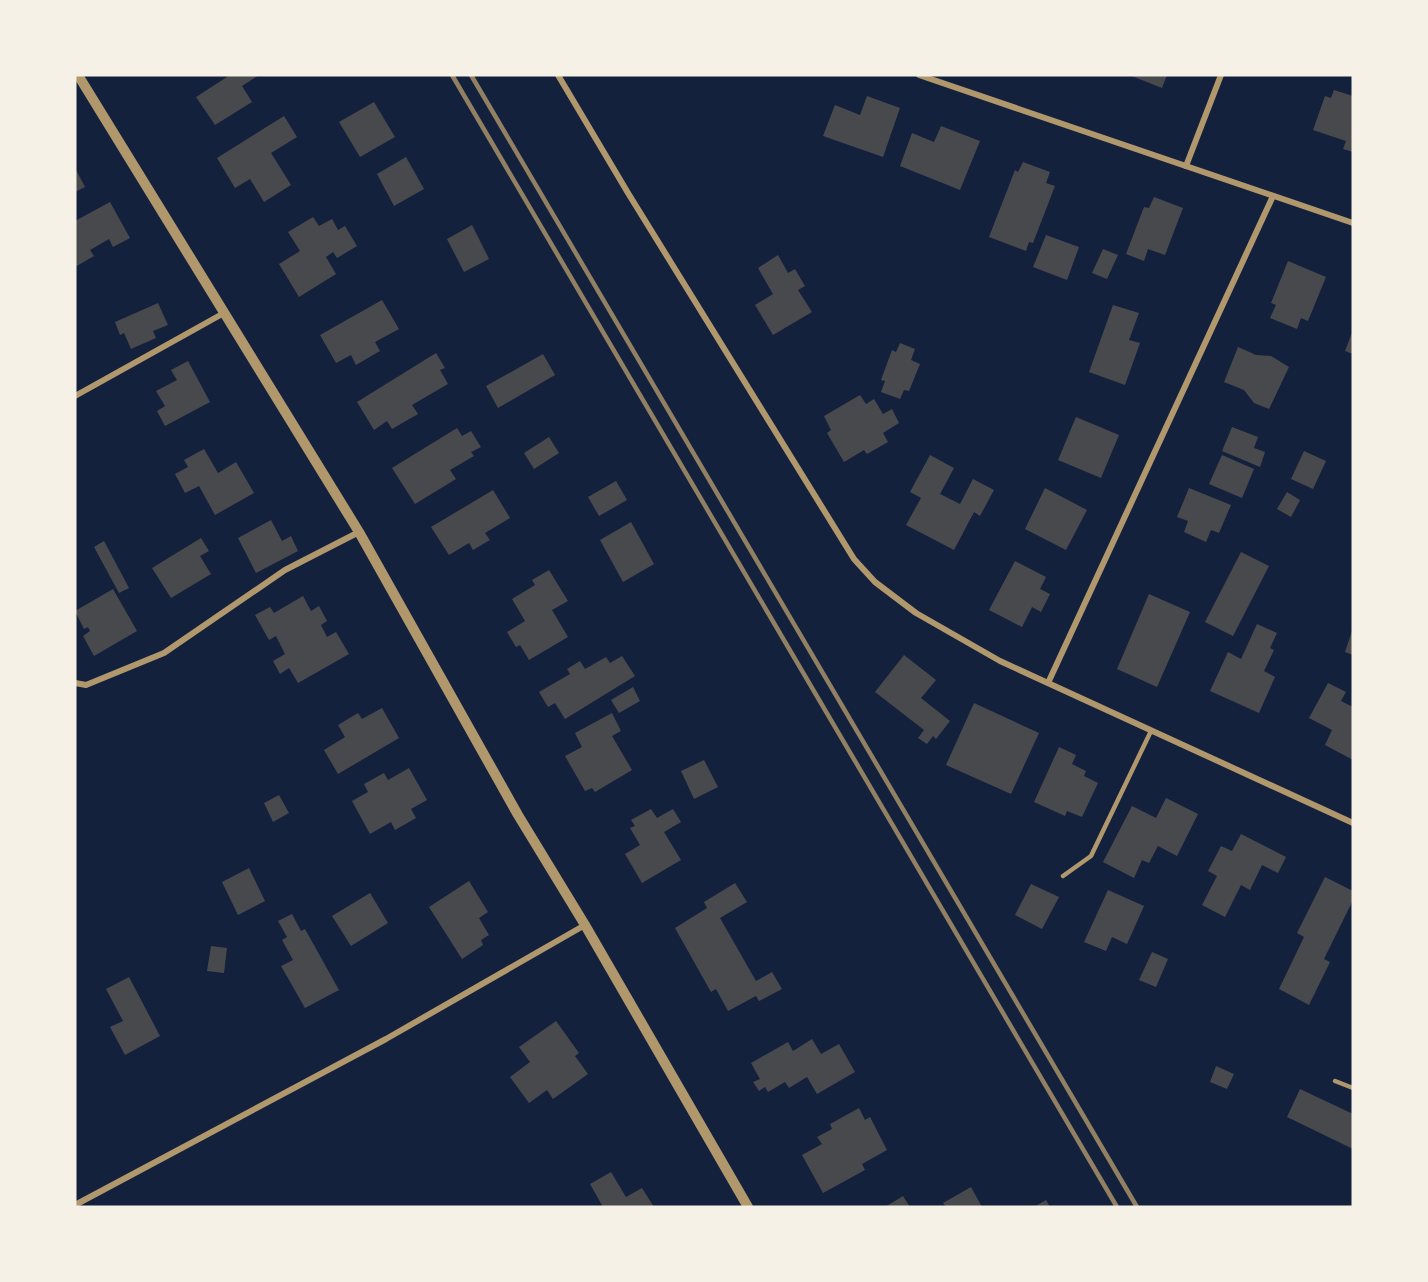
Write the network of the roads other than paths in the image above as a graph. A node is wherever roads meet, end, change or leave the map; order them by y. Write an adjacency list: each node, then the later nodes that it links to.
1 (78, 75): 8 (street)
2 (558, 75): 11 (street)
3 (919, 75): 5 (street)
4 (1221, 75): 5 (street)
5 (1186, 166): 6 (street)
6 (1273, 196): 7 (street); 11 (street)
7 (1353, 223)
8 (225, 312): 9 (street); 10 (street)
9 (75, 396)
10 (359, 532): 12 (street); 16 (street)
11 (1048, 683): 13 (street)
12 (75, 684)
13 (1151, 731): 14 (street); 15 (lane)
14 (1353, 823)
15 (1063, 876)
16 (585, 925): 19 (street); 20 (street)
17 (1335, 1081): 18 (lane)
18 (1353, 1088)
19 (75, 1205)
20 (748, 1207)

